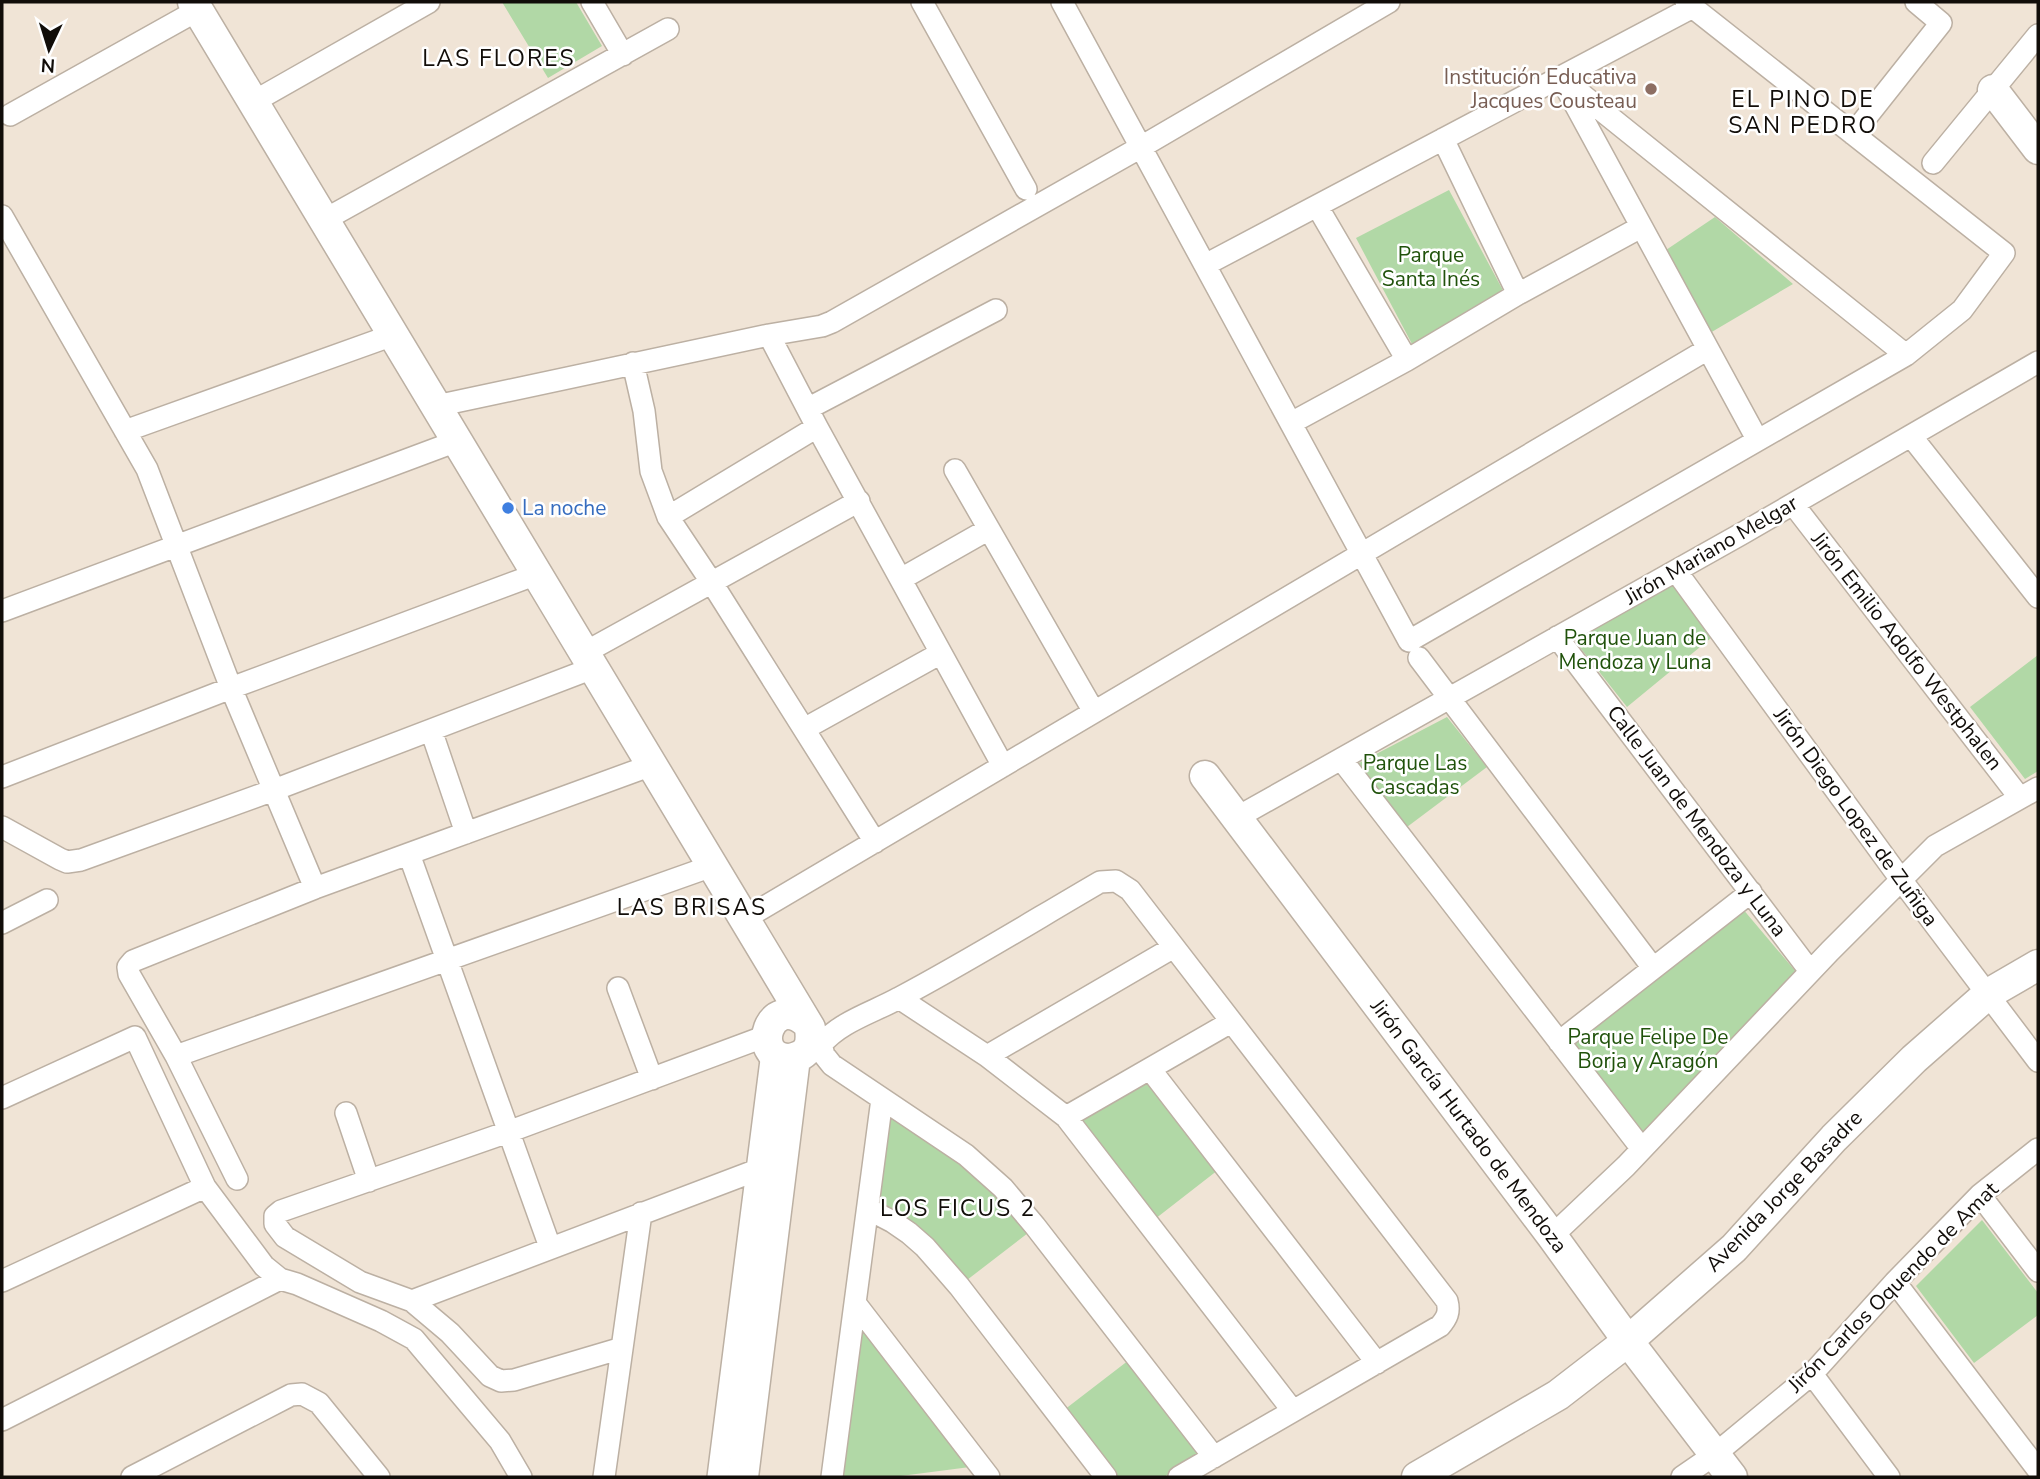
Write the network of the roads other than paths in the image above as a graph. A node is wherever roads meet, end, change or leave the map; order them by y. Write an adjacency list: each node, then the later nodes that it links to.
1 (429, 2): 14 (street)
2 (592, 2): 11 (street)
3 (922, 2): 21 (street)
4 (1062, 2): 18 (street)
5 (1389, 2): 18 (street)
6 (1916, 2): 16 (street)
7 (1689, 4): 12 (street); 16 (street)
8 (196, 6): 14 (street); 15 (street)
9 (668, 29): 11 (street)
10 (2038, 35): 13 (street)
11 (623, 55): 24 (street)
12 (1560, 77): 17 (street); 25 (street); 32 (street)
13 (1993, 90): 19 (street); 20 (street)
14 (253, 102): 24 (street)
15 (10, 115)
16 (1853, 134): 32 (street)
17 (1443, 139): 22 (street); 27 (street)
18 (1141, 147): 26 (street); 30 (street)
19 (2038, 149)
20 (1933, 163)
21 (1026, 189)
22 (1317, 206): 26 (street); 33 (street)
23 (2, 216): 39 (street)
24 (324, 220): 29 (street)
25 (1641, 227): 27 (street); 31 (street)
26 (1205, 265): 38 (street)
27 (1518, 294): 33 (street)
28 (996, 310): 37 (street)
29 (393, 335): 36 (street); 39 (street)
30 (769, 335): 34 (street); 37 (street)
31 (1708, 349): 41 (street); 49 (street)
32 (1906, 355): 41 (street)
33 (1407, 360): 38 (street)
34 (633, 363): 36 (street); 46 (street)
35 (2036, 369): 40 (street, Jirón Mariano Melgar)
36 (436, 406): 42 (street)
37 (813, 418): 44 (street); 46 (street)
38 (1291, 423): 49 (street)
39 (125, 431): 48 (street)
40 (1911, 436): 45 (street, Jirón Mariano Melgar); 54 (street)
41 (1757, 439): 49 (street)
42 (457, 441): 48 (street); 51 (street)
43 (955, 470): 47 (street)
44 (859, 501): 52 (street); 53 (street)
45 (1793, 504): 50 (street, Jirón Mariano Melgar); 71 (street, Jirón Emilio Adolfo Westphalen)
46 (668, 517): 53 (street)
47 (989, 529): 52 (street); 62 (street)
48 (176, 547): 55 (street); 60 (street)
49 (1362, 554): 62 (street)
50 (1676, 571): 56 (street, Jirón Mariano Melgar); 78 (street, Jirón Diego Lopez de Zuñiga)
51 (537, 574): 59 (street); 60 (street)
52 (901, 579): 57 (street)
53 (712, 583): 59 (street); 63 (street)
54 (2038, 597)
55 (2, 611)
56 (1557, 637): 61 (street, Jirón Mariano Melgar); 80 (street, Calle Juan de Mendoza y Luna)
57 (940, 653): 63 (street); 67 (street)
58 (1419, 658): 61 (street)
59 (589, 660): 64 (street); 66 (street)
60 (231, 688): 69 (street); 70 (street)
61 (1449, 698): 65 (street, Jirón Mariano Melgar); 87 (street)
62 (1094, 712): 67 (street)
63 (804, 729): 75 (street)
64 (431, 730): 70 (street); 74 (street)
65 (1341, 759): 72 (street, Jirón Mariano Melgar); 94 (street)
66 (652, 765): 74 (street); 77 (street)
67 (1003, 766): 75 (street)
68 (1205, 776): 72 (street, Jirón García Hurtado de Mendoza)
69 (2, 777)
70 (274, 790): 73 (street); 79 (street)
71 (2029, 793): 78 (street)
72 (1236, 818): 114 (street, Jirón García Hurtado de Mendoza)
73 (2, 827)
74 (466, 833): 76 (street)
75 (875, 842): 82 (street)
76 (409, 854): 79 (street); 85 (street)
77 (712, 866): 82 (street); 85 (street)
78 (1902, 881): 88 (street); 90 (street, Jirón Diego Lopez de Zuñiga)
79 (315, 888): 95 (street)
80 (1751, 892): 87 (street); 88 (street, Calle Juan de Mendoza y Luna)
81 (47, 900): 83 (street)
82 (744, 919): 93 (street)
83 (2, 923)
84 (1174, 947): 91 (street); 92 (street); 96 (street)
85 (448, 961): 95 (street); 104 (street)
86 (2038, 965): 90 (street, Avenida Jorge Basadre)
87 (1653, 968): 94 (street)
88 (1810, 971): 105 (street)
89 (618, 988): 99 (street)
90 (1988, 994): 97 (street, Jirón Diego Lopez de Zuñiga); 122 (street, Avenida Jorge Basadre)
91 (899, 998): 93 (street); 96 (street)
92 (1231, 1022): 98 (street); 124 (street)
93 (793, 1039): 99 (street); 101 (street); 107 (street); 136 (street)
94 (1559, 1042): 105 (street)
95 (176, 1056): 108 (street)
96 (987, 1056): 103 (street)
97 (2038, 1061)
98 (1150, 1069): 103 (street); 124 (street)
99 (652, 1079): 104 (street)
100 (2, 1097): 110 (street)
101 (882, 1099): 112 (street); 128 (street)
102 (346, 1113): 109 (street)
103 (1066, 1117): 126 (street)
104 (508, 1132): 109 (street); 115 (street)
105 (1642, 1149): 114 (street)
106 (2038, 1149): 111 (street, Jirón Carlos Oquendo de Amat)
107 (757, 1170): 113 (street); 135 (street)
108 (237, 1179)
109 (369, 1181): 120 (street)
110 (205, 1187): 117 (street); 118 (street)
111 (1980, 1195): 116 (street); 119 (street, Jirón Carlos Oquendo de Amat)
112 (867, 1209): 121 (street); 139 (street)
113 (641, 1213): 115 (street); 123 (street)
114 (1552, 1236): 122 (street, Jirón García Hurtado de Mendoza)
115 (550, 1247): 120 (street)
116 (2038, 1271)
117 (280, 1279): 127 (street); 133 (street)
118 (2, 1281)
119 (1895, 1282): 125 (street, Jirón Carlos Oquendo de Amat); 130 (street)
120 (412, 1301): 123 (street)
121 (855, 1303): 137 (street); 138 (street)
122 (1628, 1341): 129 (street, Jirón García Hurtado de Mendoza); 141 (street, Avenida Jorge Basadre)
123 (622, 1348): 134 (street)
124 (1377, 1363): 126 (street)
125 (1812, 1374): 129 (street, Jirón Carlos Oquendo de Amat); 143 (street)
126 (1293, 1411): 128 (street)
127 (2, 1420)
128 (1214, 1457): 140 (street)
129 (1723, 1466): 142 (street, Jirón Carlos Oquendo de Amat)
130 (2038, 1469)
131 (376, 1476): 132 (street)
132 (132, 1477)
133 (522, 1477)
134 (604, 1477)
135 (718, 1477)
136 (743, 1477)
137 (832, 1477)
138 (985, 1477)
139 (1106, 1477)
140 (1179, 1477)
141 (1417, 1477)
142 (1682, 1477)
143 (1889, 1477)

